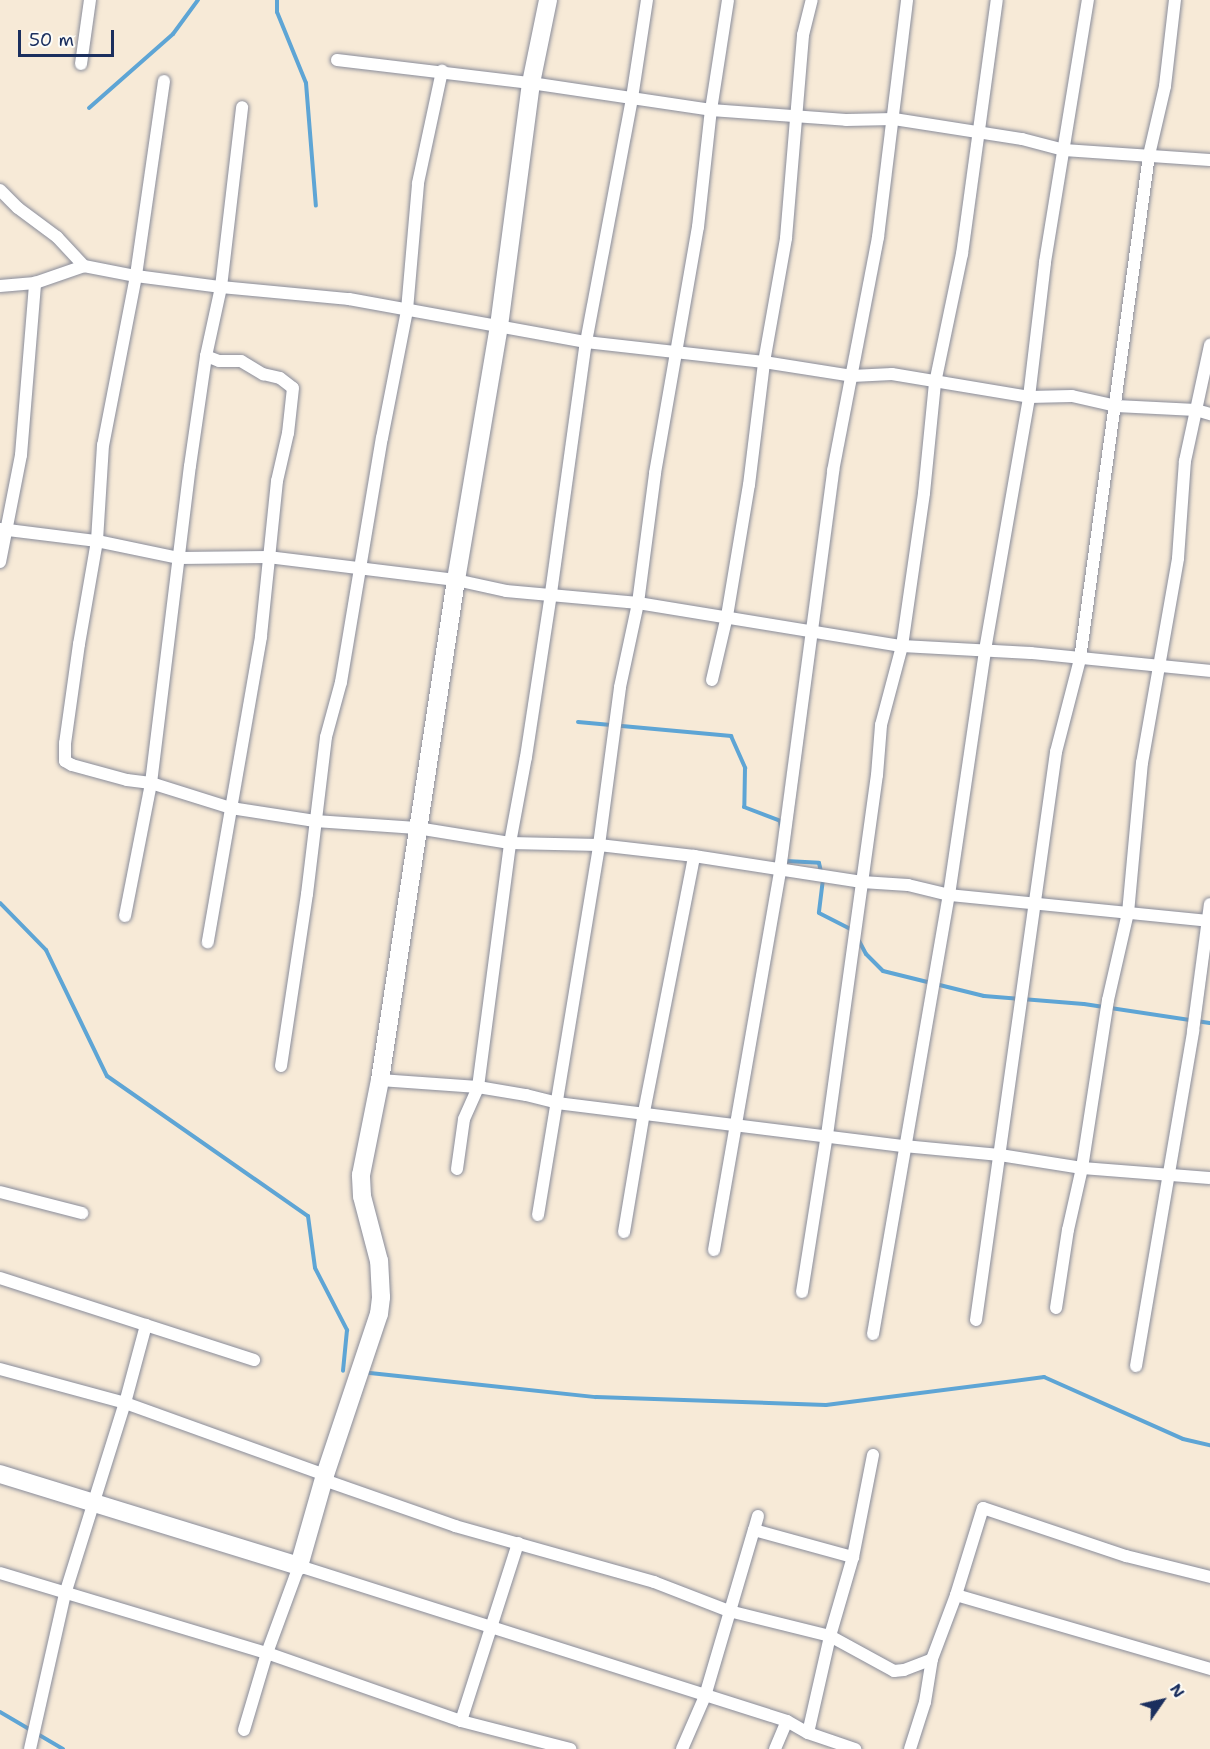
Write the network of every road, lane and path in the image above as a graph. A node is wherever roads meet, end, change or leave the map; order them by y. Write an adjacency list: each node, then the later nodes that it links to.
1 (90, 0): 11 (street)
2 (548, 0): 14 (street)
3 (647, 0): 15 (street)
4 (728, 0): 17 (street)
5 (812, 0): 18 (street)
6 (907, 0): 19 (street)
7 (997, 0): 20 (street)
8 (1088, 0): 21 (street)
9 (1175, 0): 22 (street)
10 (337, 60): 12 (street)
11 (81, 64)
12 (441, 71): 14 (street); 30 (street)
13 (164, 81): 26 (street)
14 (531, 83): 15 (street); 31 (street)
15 (632, 98): 17 (street); 32 (street)
16 (242, 107): 29 (street)
17 (711, 110): 18 (street); 34 (street)
18 (796, 114): 19 (street); 36 (street)
19 (894, 119): 20 (street); 37 (street)
20 (980, 132): 21 (street); 38 (street)
21 (1064, 150): 22 (street); 39 (street)
22 (1149, 155): 23 (street); 40 (street)
23 (1210, 160)
24 (0, 190): 25 (street)
25 (84, 266): 26 (street); 27 (street)
26 (136, 276): 29 (street); 44 (street)
27 (34, 284): 28 (street); 43 (street)
28 (0, 286)
29 (221, 287): 30 (street); 35 (street)
30 (407, 310): 31 (street); 48 (street)
31 (499, 326): 32 (street); 49 (street)
32 (586, 342): 34 (street); 50 (street)
33 (1210, 345): 41 (street)
34 (678, 352): 36 (street); 51 (street)
35 (206, 356): 45 (street); 46 (street)
36 (764, 362): 37 (street); 52 (street)
37 (852, 376): 38 (street); 53 (street)
38 (935, 382): 39 (street); 54 (street)
39 (1029, 397): 40 (street); 55 (street)
40 (1116, 406): 41 (street); 56 (street)
41 (1196, 410): 42 (street); 57 (street)
42 (1210, 414)
43 (4, 529): 44 (street); 47 (street)
44 (97, 541): 46 (street); 60 (street)
45 (268, 557): 46 (street); 48 (street); 61 (street)
46 (179, 558): 60 (street)
47 (0, 562)
48 (362, 570): 49 (street); 62 (street)
49 (456, 580): 50 (street); 63 (street)
50 (551, 593): 51 (street); 64 (street)
51 (638, 603): 52 (street); 65 (street)
52 (727, 616): 53 (street); 59 (street)
53 (811, 633): 54 (street); 67 (street)
54 (902, 646): 55 (street); 68 (street)
55 (985, 650): 56 (street); 69 (street)
56 (1080, 660): 57 (street); 70 (street)
57 (1158, 666): 58 (street); 72 (street)
58 (1210, 671)
59 (712, 680)
60 (151, 783): 61 (street); 73 (street)
61 (231, 808): 62 (street); 75 (street)
62 (315, 821): 63 (street); 76 (street)
63 (417, 828): 64 (street); 77 (street)
64 (510, 843): 65 (street); 78 (street)
65 (599, 845): 66 (street); 79 (street)
66 (694, 856): 67 (street); 80 (street)
67 (780, 870): 68 (street); 81 (street)
68 (862, 882): 69 (street); 82 (street)
69 (949, 895): 70 (street); 83 (street)
70 (1036, 903): 72 (street); 84 (street)
71 (1210, 904): 74 (street)
72 (1128, 913): 74 (street); 85 (street)
73 (125, 916)
74 (1209, 920): 87 (street)
75 (208, 942)
76 (281, 1066)
77 (380, 1080): 78 (street); 106 (street)
78 (478, 1087): 79 (street); 86 (street)
79 (557, 1103): 80 (street); 91 (street)
80 (644, 1112): 81 (street); 92 (street)
81 (735, 1124): 82 (street); 93 (street)
82 (827, 1135): 83 (street); 95 (street)
83 (904, 1146): 84 (street); 99 (street)
84 (1000, 1155): 85 (street); 97 (street)
85 (1082, 1168): 87 (street); 96 (street)
86 (457, 1169)
87 (1167, 1175): 88 (street); 101 (street)
88 (1210, 1178)
89 (0, 1192): 90 (street)
90 (82, 1213)
91 (538, 1215)
92 (624, 1232)
93 (714, 1250)
94 (0, 1278): 98 (street)
95 (802, 1292)
96 (1056, 1308)
97 (976, 1320)
98 (146, 1325): 100 (street); 103 (street)
99 (873, 1334)
100 (254, 1360)
101 (1136, 1366)
102 (0, 1369): 103 (street)
103 (125, 1403): 106 (street); 107 (street)
104 (873, 1455): 111 (street)
105 (0, 1474): 107 (street)
106 (325, 1478): 110 (street); 112 (street)
107 (91, 1504): 112 (street); 115 (street)
108 (758, 1516): 109 (street)
109 (754, 1530): 111 (street); 117 (street)
110 (518, 1543): 117 (street); 118 (street)
111 (853, 1557): 119 (street)
112 (299, 1566): 118 (street); 120 (street)
113 (0, 1573): 115 (street)
114 (1210, 1577): 116 (street)
115 (65, 1594): 120 (street); 128 (street)
116 (956, 1595): 121 (street); 122 (street)
117 (729, 1611): 119 (street); 123 (street)
118 (493, 1628): 123 (street); 124 (street)
119 (830, 1636): 121 (street); 127 (street)
120 (267, 1653): 124 (street); 126 (street)
121 (932, 1659): 133 (street)
122 (1210, 1669)
123 (705, 1696): 125 (street); 130 (street)
124 (461, 1721): 129 (street)
125 (787, 1721): 127 (street); 131 (street)
126 (244, 1730)
127 (808, 1733): 132 (street)
128 (30, 1749)
129 (570, 1749)
130 (682, 1749)
131 (775, 1749)
132 (855, 1749)
133 (910, 1749)

